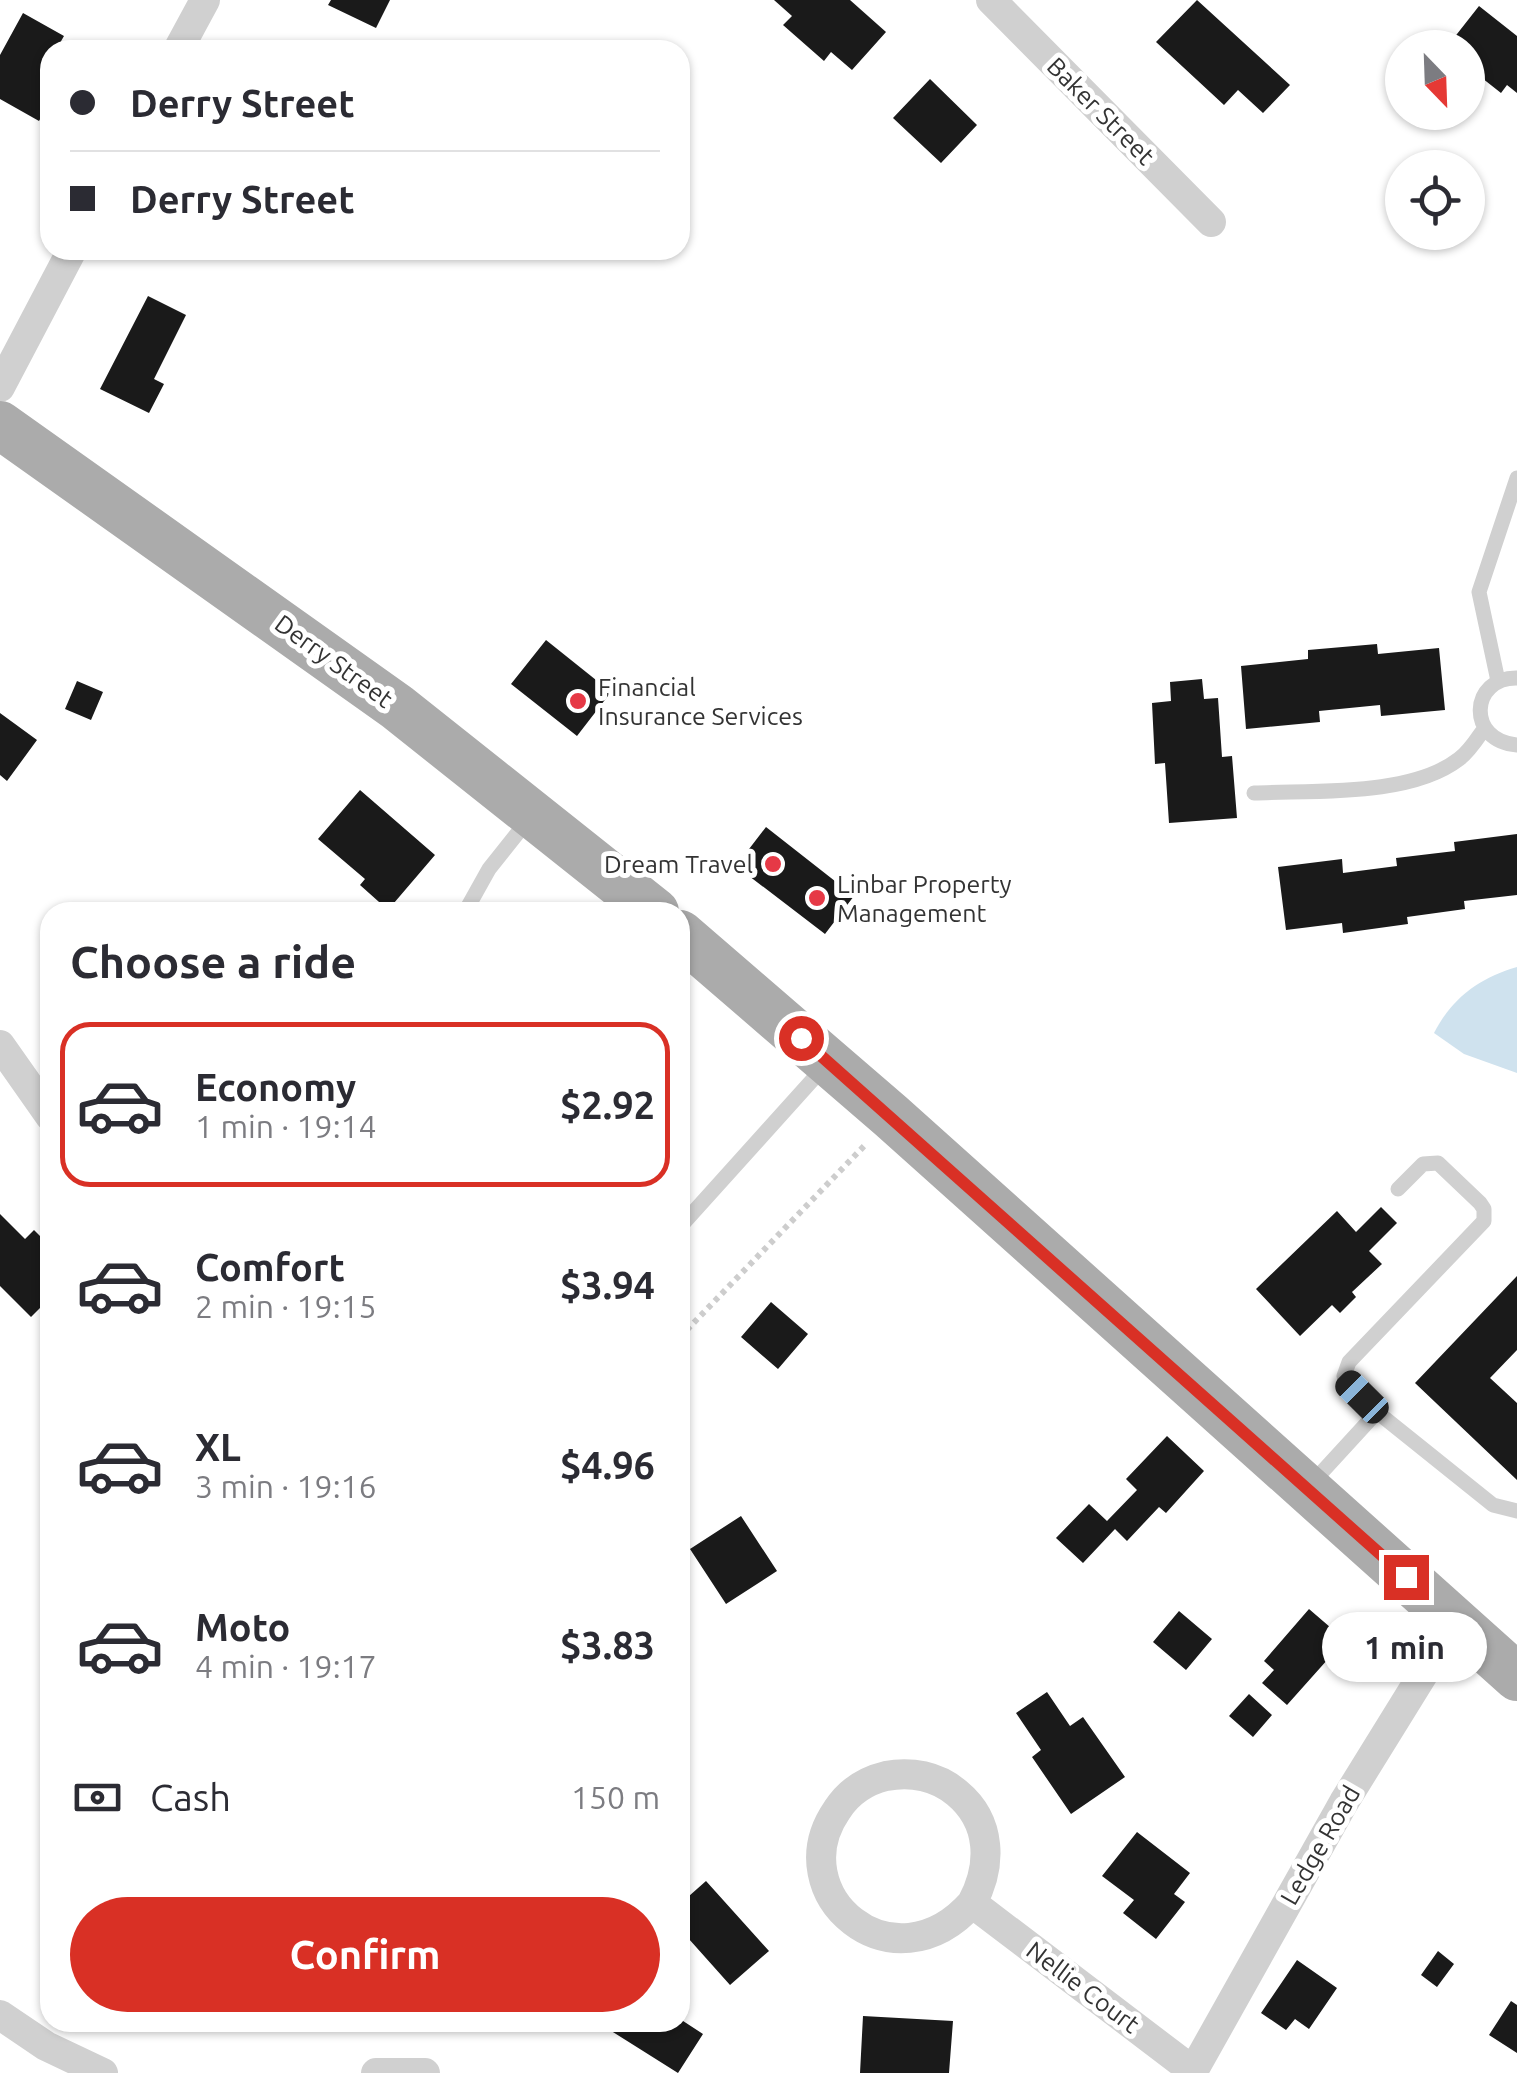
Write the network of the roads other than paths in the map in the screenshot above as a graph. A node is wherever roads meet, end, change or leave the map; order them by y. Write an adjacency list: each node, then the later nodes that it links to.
1 (205, 0): 3 (street)
2 (991, 0): 4 (street, Baker Street)
3 (183, 40)
4 (1211, 222)
5 (67, 260): 6 (street)
6 (0, 387)
7 (0, 425): 14 (main road, Derry Street)
8 (1517, 478): 10 (lane)
9 (1517, 678): 10 (lane)
10 (1498, 681): 11 (lane)
11 (1484, 729): 12 (lane); 13 (lane)
12 (1517, 745)
13 (1254, 793)
14 (534, 813): 15 (lane); 16 (main road, Derry Street)
15 (471, 902)
16 (643, 902)
17 (690, 943): 19 (main road)
18 (0, 1045): 20 (street)
19 (829, 1062): 22 (lane); 24 (main road)
20 (40, 1102)
21 (1398, 1189): 23 (lane)
22 (690, 1216)
23 (1376, 1412): 24 (lane); 25 (lane)
24 (1306, 1489): 26 (main road)
25 (1517, 1511)
26 (1456, 1621): 27 (main road); 30 (street, Ledge Road)
27 (1517, 1677)
28 (972, 1903): 28 (street); 30 (street, Nellie Court)
29 (0, 2016): 31 (street)
30 (1193, 2072)
31 (102, 2073)
32 (376, 2073): 33 (street)
33 (426, 2073)

